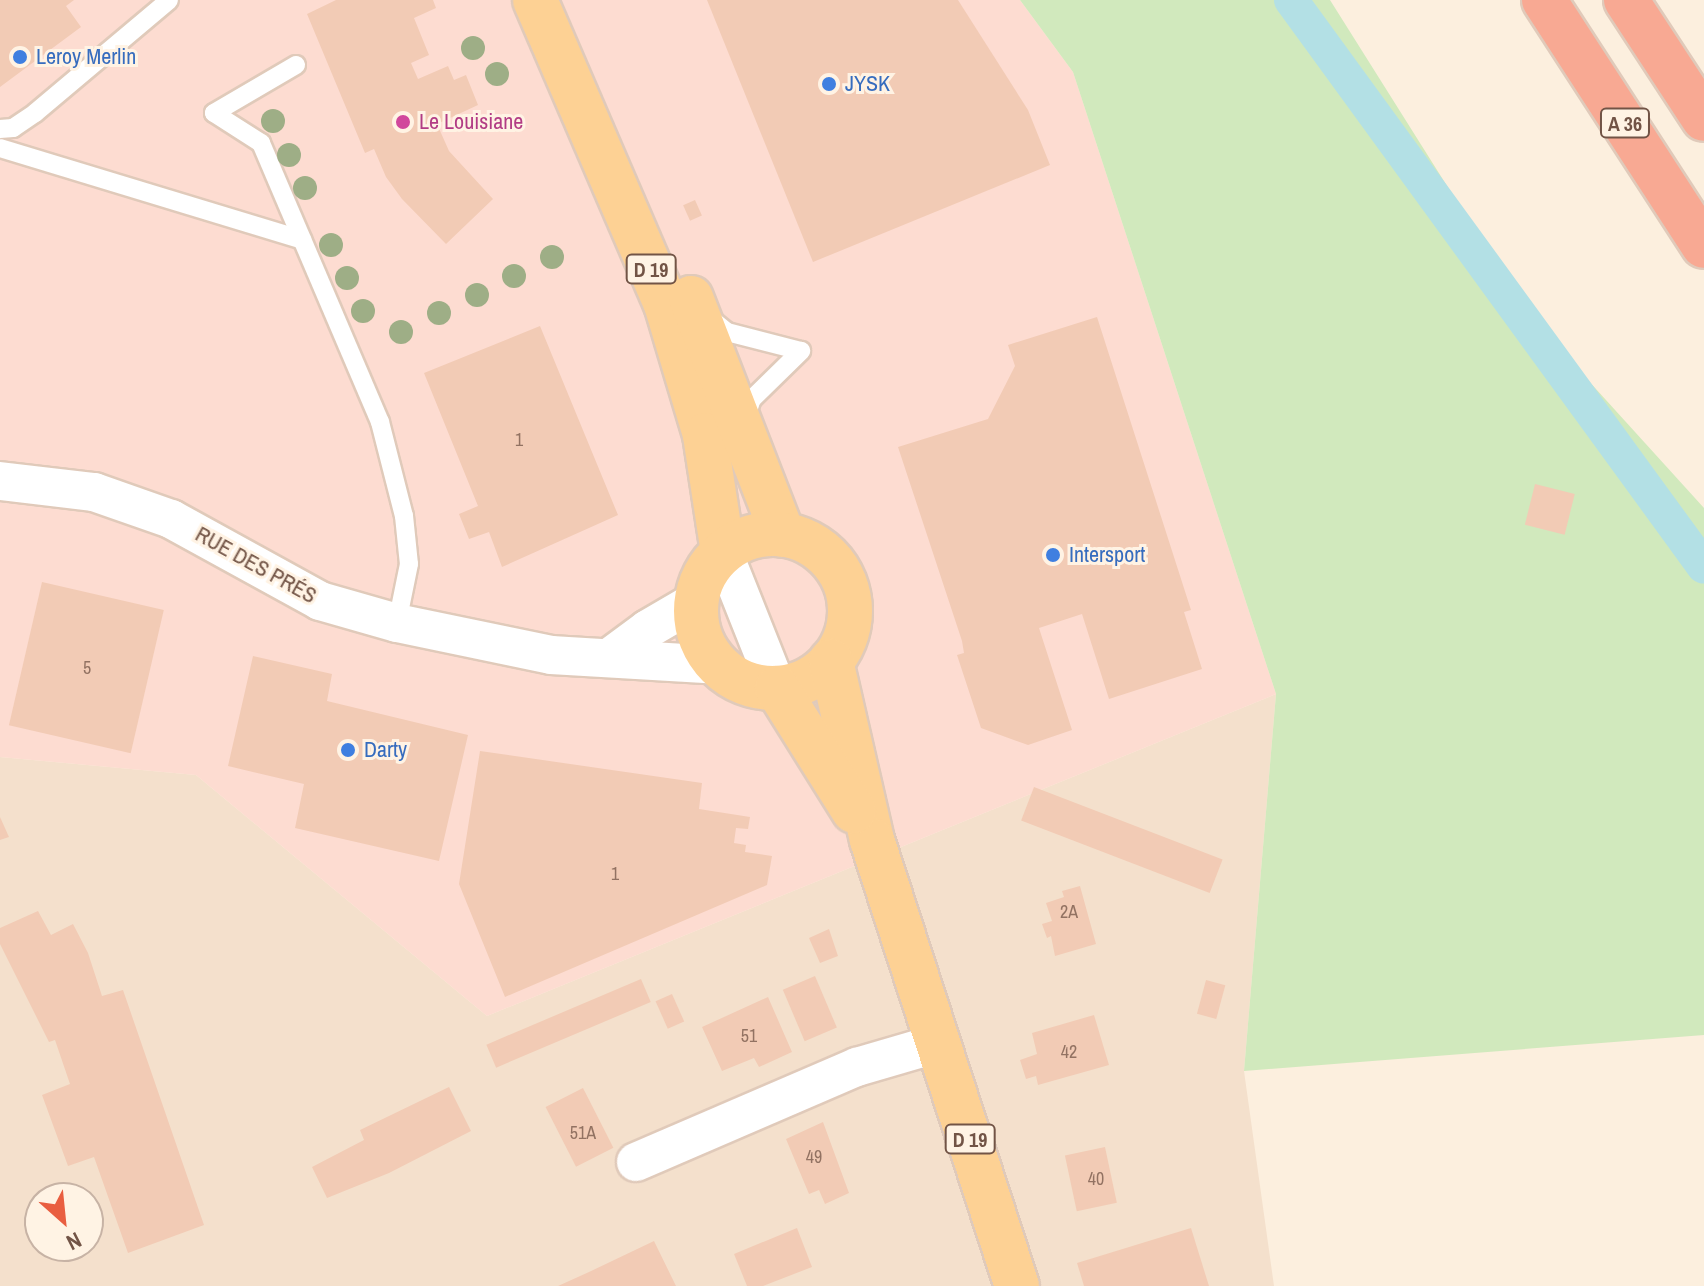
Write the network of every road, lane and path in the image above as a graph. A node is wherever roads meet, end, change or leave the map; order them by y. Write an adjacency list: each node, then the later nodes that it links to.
1 (169, 0): 8 (lane)
2 (535, 0): 16 (main road, D 19)
3 (567, 0): 12 (main road, D 19)
4 (1544, 0): 11 (highway, A 36)
5 (1626, 0): 7 (highway)
6 (296, 65): 10 (lane)
7 (1704, 119)
8 (0, 129)
9 (0, 148): 10 (lane)
10 (302, 240): 18 (lane)
11 (1704, 246)
12 (695, 306): 13 (main road, D 19); 13 (lane)
13 (742, 430): 15 (main road, D 19)
14 (0, 481): 18 (street, RUE DES PRÉS)
15 (783, 535): 16 (main road); 20 (main road)
16 (723, 552): 17 (main road); 22 (street)
17 (696, 601): 19 (street); 21 (main road)
18 (397, 623): 19 (street, RUE DES PRÉS)
19 (610, 657): 21 (street, RUE DES PRÉS)
20 (831, 661): 22 (main road); 23 (main road, D 19)
21 (718, 665): 22 (main road)
22 (777, 688): 23 (main road, D 19)
23 (872, 840): 24 (main road, D 19)
24 (939, 1043): 25 (street); 26 (main road, D 19)
25 (636, 1162)
26 (1017, 1286)

